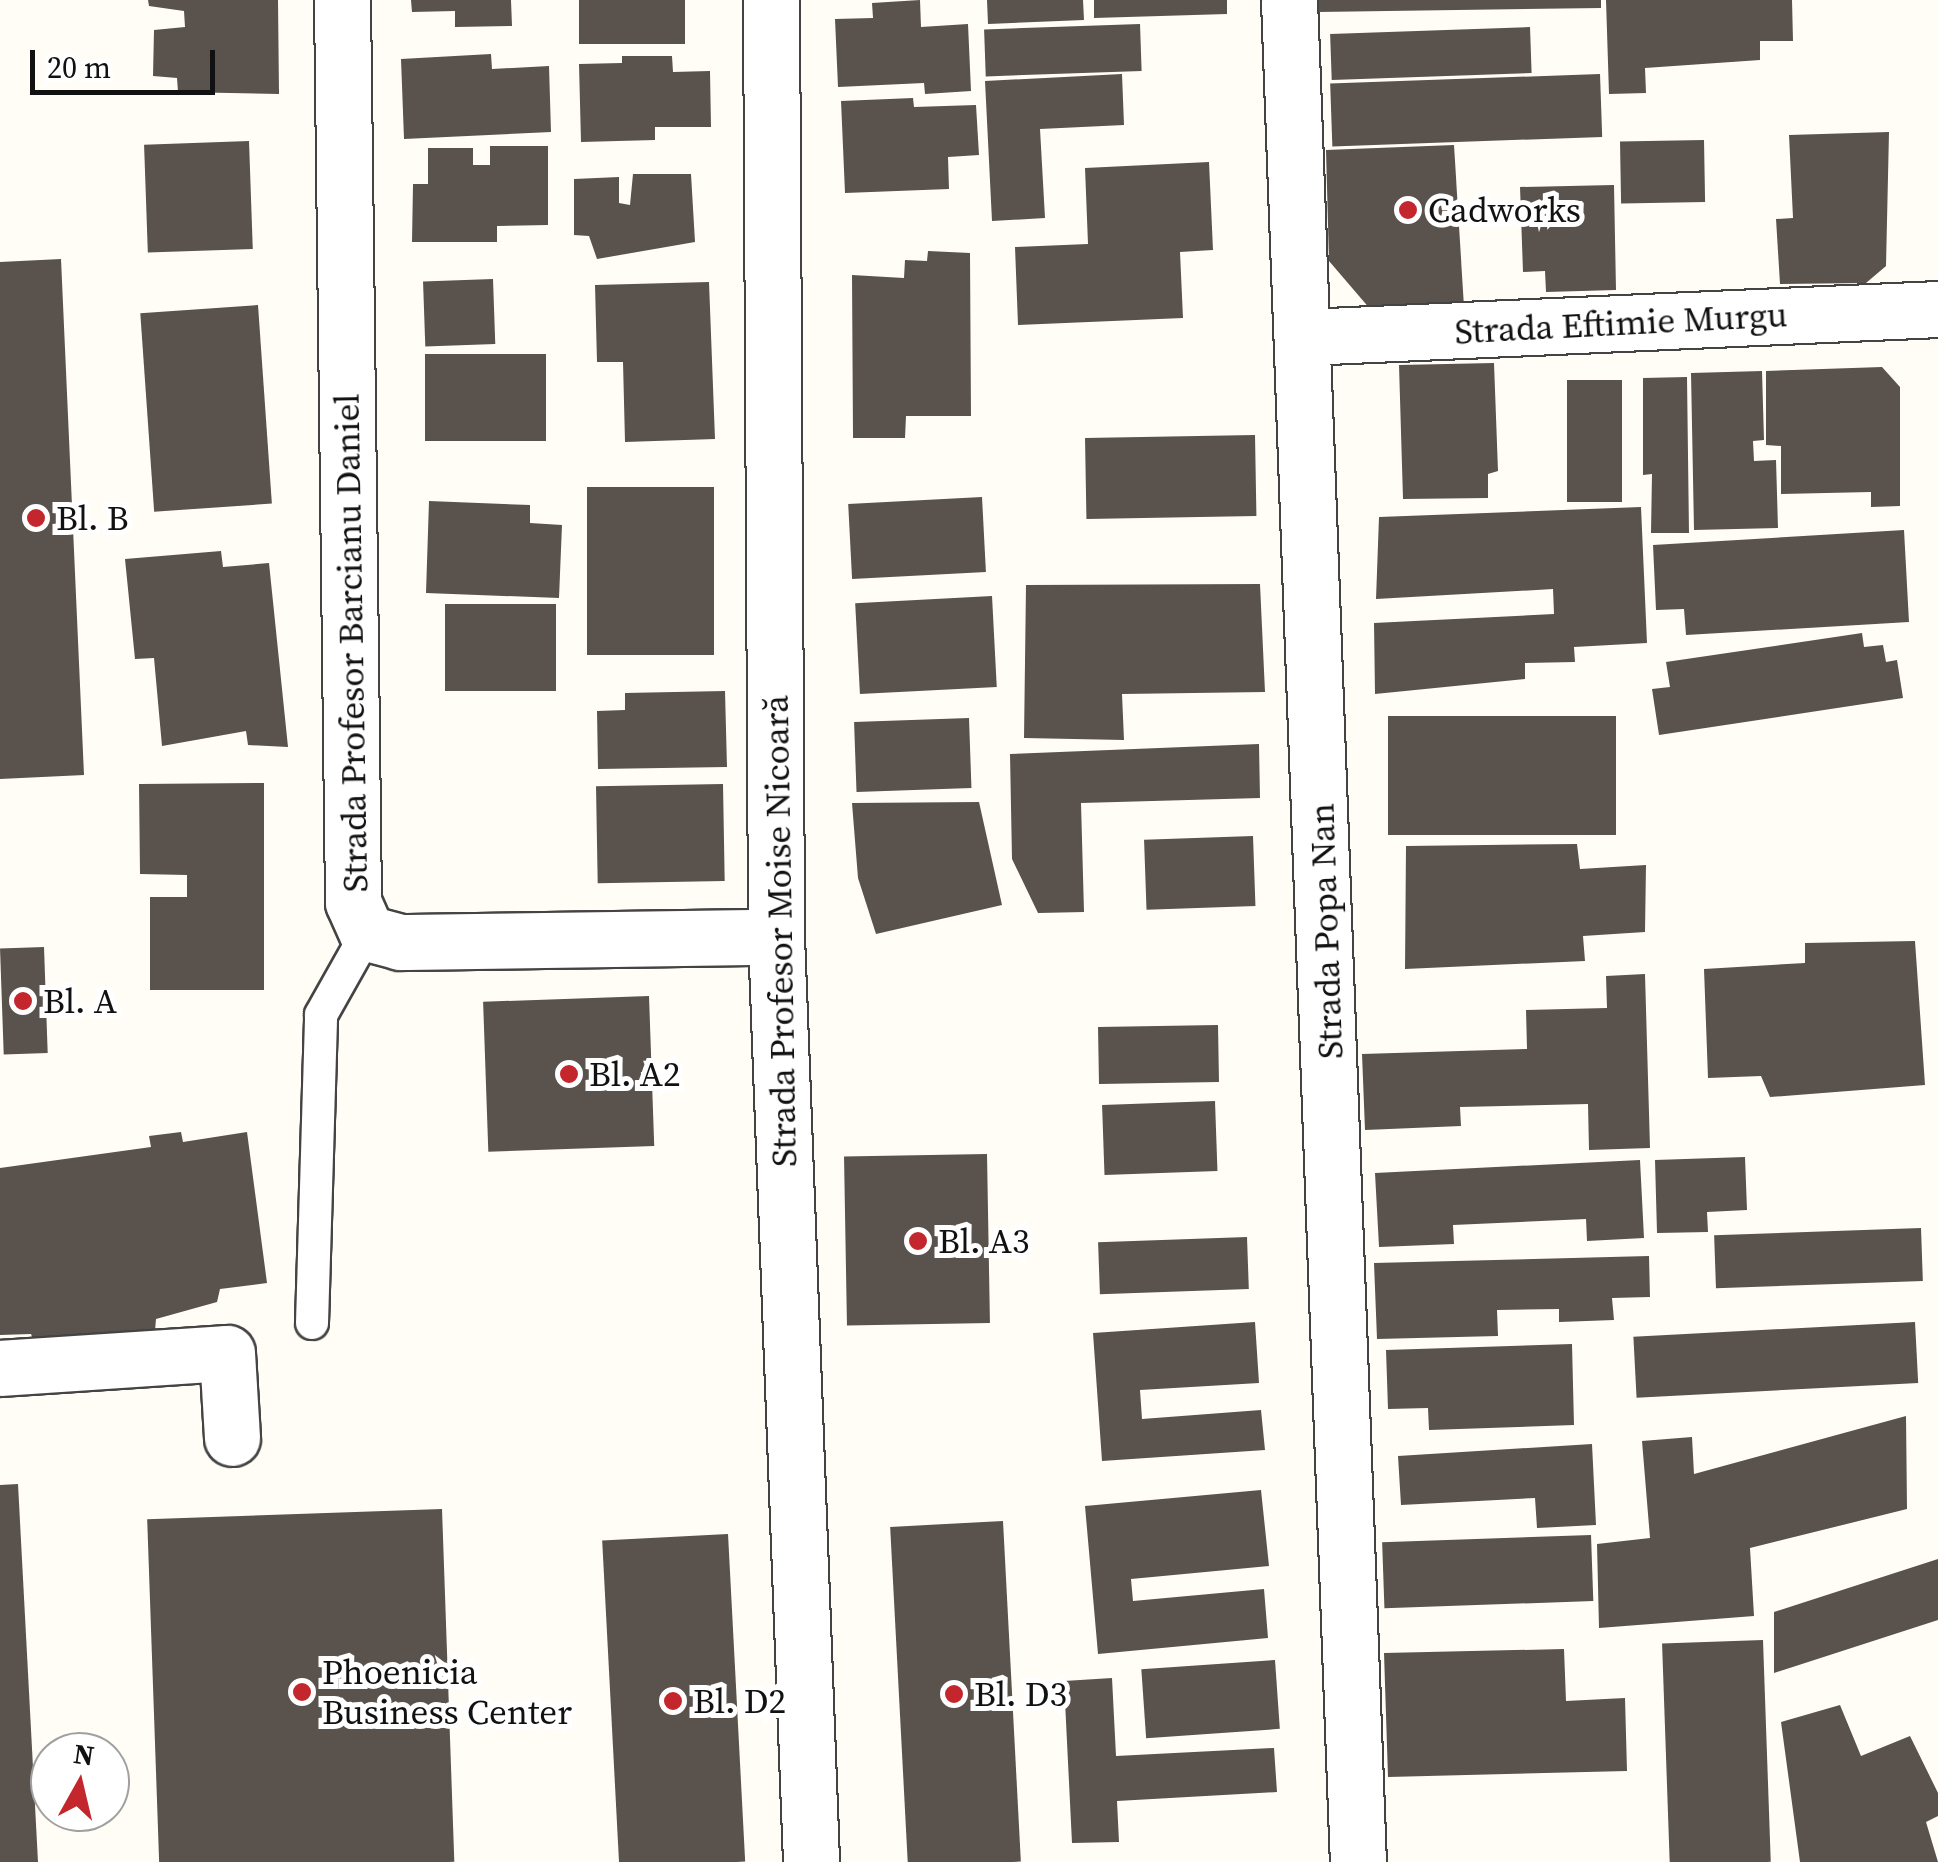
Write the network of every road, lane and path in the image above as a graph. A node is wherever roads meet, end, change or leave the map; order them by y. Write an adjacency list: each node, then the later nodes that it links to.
1 (342, 0): 6 (street, Strada Profesor Barcianu Daniel)
2 (771, 0): 7 (street, Strada Profesor Moise Nicoară)
3 (1289, 0): 5 (street, Strada Popa Nan)
4 (1938, 309): 5 (street, Strada Eftimie Murgu)
5 (1305, 337): 12 (street, Strada Popa Nan)
6 (367, 933): 7 (street, Strada Profesor Barcianu Daniel); 8 (lane)
7 (776, 936): 11 (street, Strada Profesor Moise Nicoară)
8 (312, 1323)
9 (0, 1368): 10 (street)
10 (232, 1438)
11 (810, 1862)
12 (1358, 1862)

